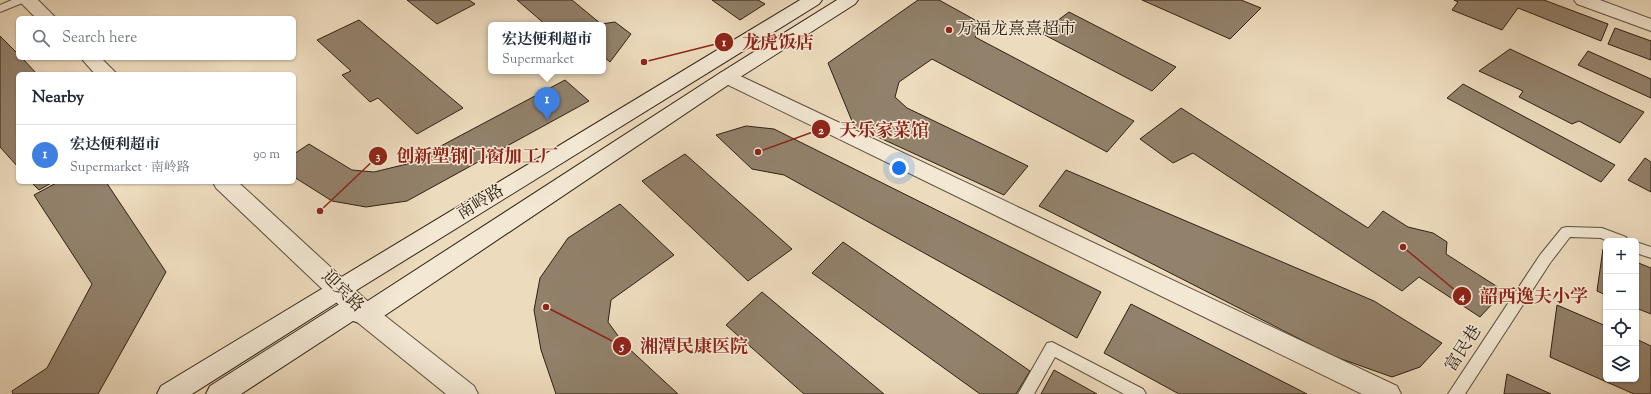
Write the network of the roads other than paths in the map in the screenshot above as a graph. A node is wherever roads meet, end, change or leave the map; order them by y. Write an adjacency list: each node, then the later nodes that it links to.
1 (21, 0): 6 (lane)
2 (27, 0): 7 (street)
3 (813, 0): 16 (street, 南岭路)
4 (849, 0): 11 (street, 南岭路)
5 (1583, 0): 8 (street)
6 (0, 9)
7 (45, 16)
8 (1651, 25)
9 (92, 60): 10 (street)
10 (105, 72)
11 (727, 76): 17 (street, 南岭路); 23 (street)
12 (226, 184): 16 (street, 迎宾路)
13 (1614, 238): 24 (lane, 富民巷)
14 (1639, 248): 15 (lane)
15 (1651, 253)
16 (339, 289): 17 (street, 迎宾路); 18 (street, 南岭路)
17 (366, 315): 19 (street); 20 (street, 迎宾路)
18 (170, 394)
19 (219, 394)
20 (465, 394)
21 (1026, 394): 22 (lane)
22 (1138, 394)
23 (1388, 394)
24 (1456, 394)

